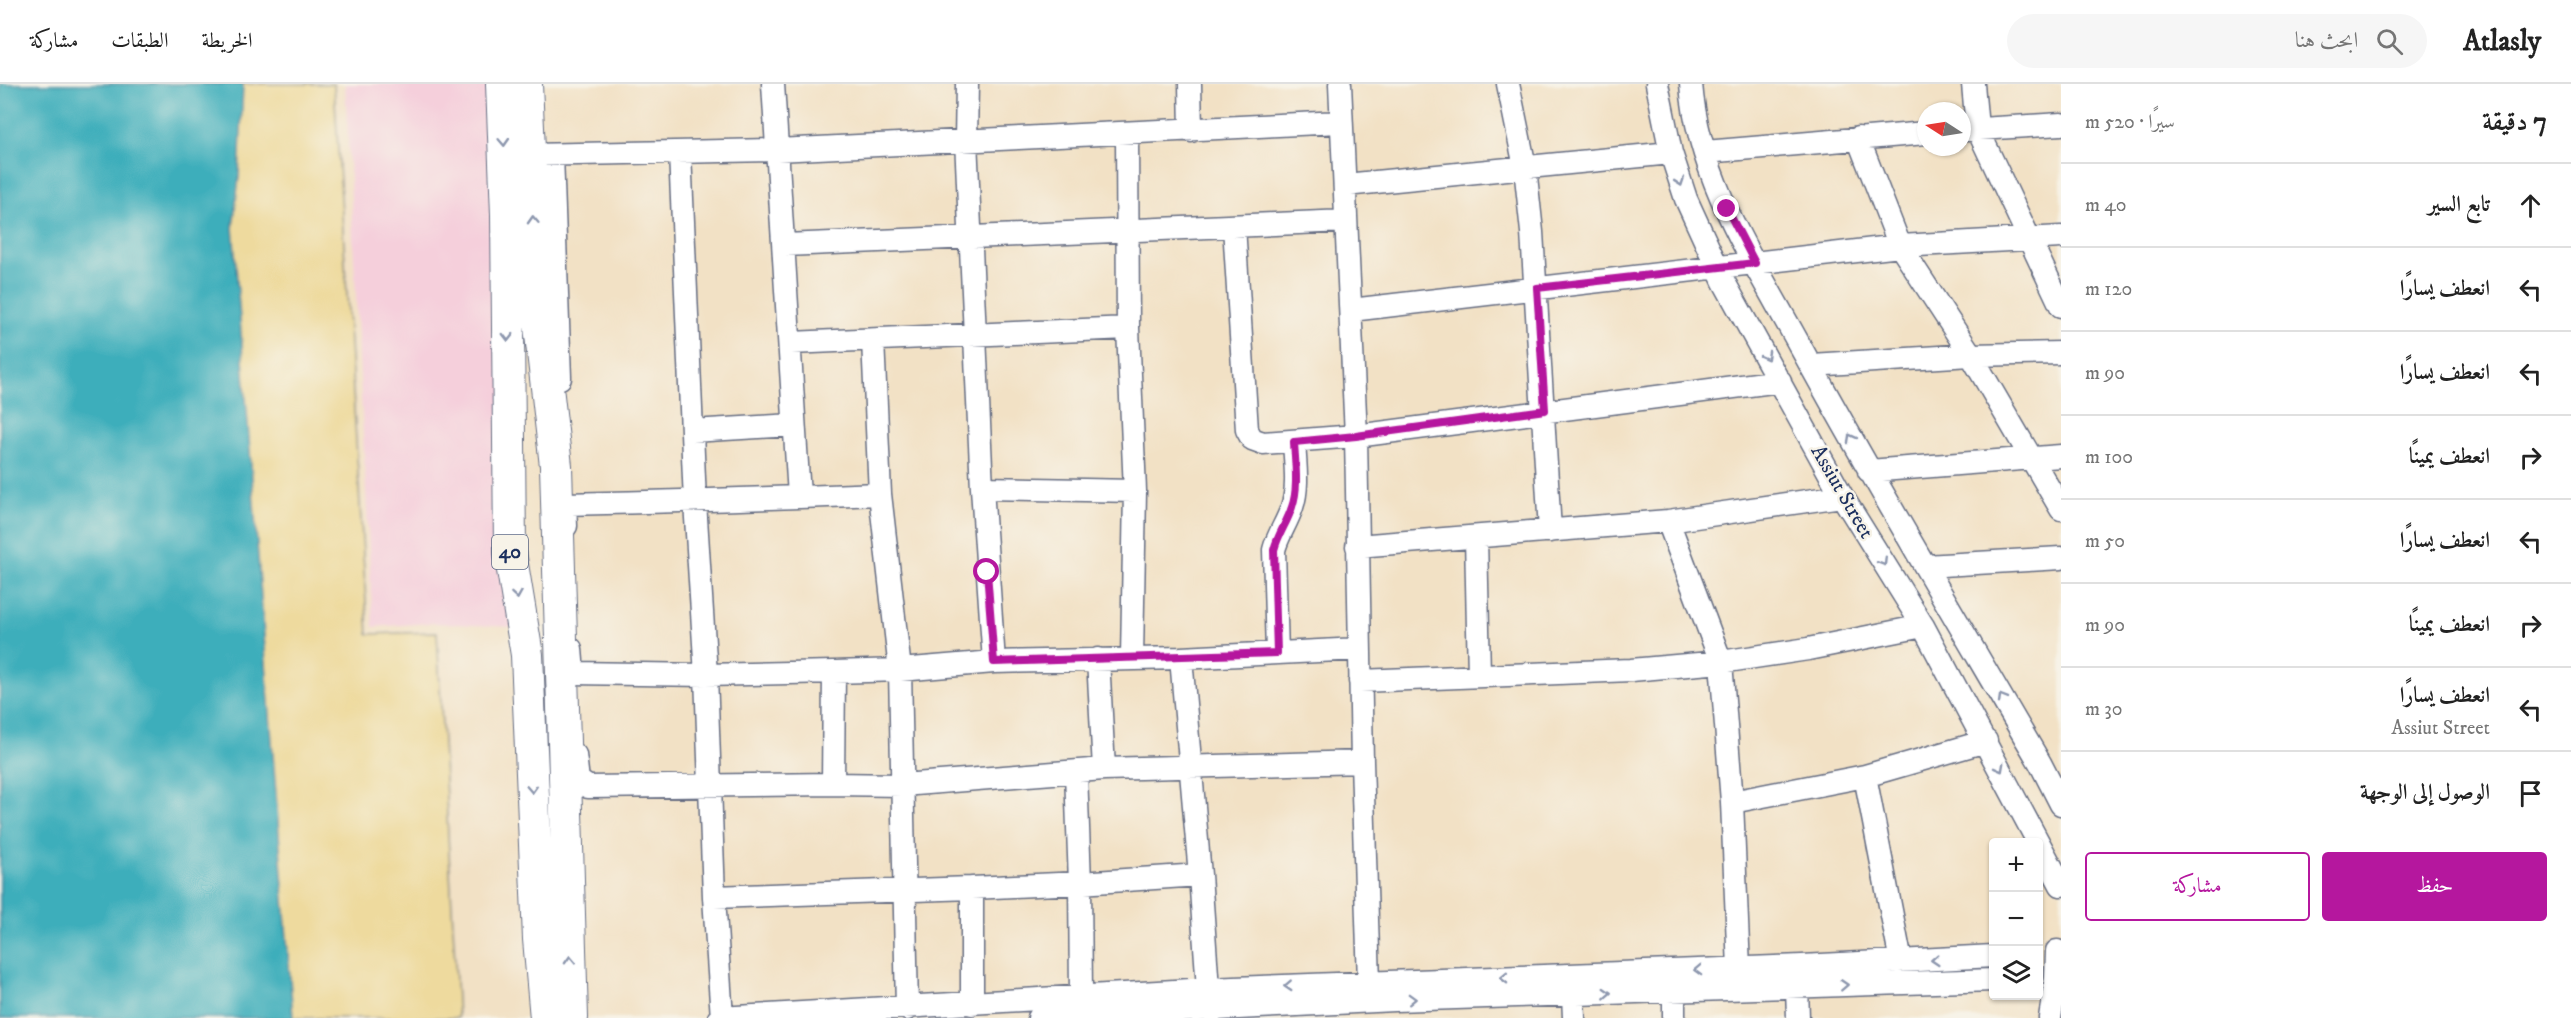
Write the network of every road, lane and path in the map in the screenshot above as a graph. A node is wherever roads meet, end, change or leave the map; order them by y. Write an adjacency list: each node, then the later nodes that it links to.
1 (502, 84): 59 (highway, 40, one-way to 59)
2 (526, 84): 27 (highway, 40)
3 (773, 84): 23 (street)
4 (967, 84): 22 (street)
5 (1190, 84): 17 (street)
6 (1340, 84): 14 (street)
7 (1508, 84): 28 (street)
8 (1657, 84): 13 (street, Assiut Street)
9 (1691, 84): 12 (street, Assiut Street)
10 (1973, 84): 11 (street)
11 (1971, 106)
12 (1693, 109): 13 (street); 25 (street, Assiut Street)
13 (1661, 112): 26 (street, Assiut Street)
14 (1340, 122): 17 (street); 29 (street)
15 (2061, 123): 16 (street)
16 (1971, 129)
17 (1191, 131): 19 (street)
18 (1971, 133): 35 (street)
19 (1127, 134): 22 (street); 32 (street)
20 (1917, 134): 21 (street)
21 (1858, 138): 25 (street); 37 (street)
22 (966, 140): 23 (street); 33 (street)
23 (777, 150): 24 (street); 36 (street)
24 (680, 152): 27 (street); 53 (street)
25 (1705, 152): 38 (street, Assiut Street)
26 (1671, 153): 28 (street); 39 (street, Assiut Street, one-way to 39)
27 (541, 155): 58 (highway, 40, one-way to 27); 67 (street)
28 (1525, 167): 29 (street); 40 (street)
29 (1345, 185): 30 (street)
30 (1346, 221): 31 (street); 42 (street)
31 (1234, 226): 32 (street); 55 (street)
32 (1126, 231): 33 (street); 43 (street)
33 (970, 236): 36 (street); 44 (street)
34 (2061, 237): 35 (street)
35 (2028, 238): 37 (street); 41 (street)
36 (785, 245): 46 (street)
37 (1900, 246): 38 (street); 48 (street)
38 (1755, 263): 39 (street); 49 (street, Assiut Street)
39 (1718, 269): 40 (street); 50 (street, Assiut Street, one-way to 50)
40 (1537, 288): 42 (street); 51 (street)
41 (2061, 306)
42 (1352, 310): 54 (street)
43 (1128, 328): 44 (street); 62 (street)
44 (975, 335): 45 (street); 61 (street)
45 (873, 339): 46 (street); 63 (street)
46 (791, 343): 52 (street)
47 (2061, 353): 48 (street)
48 (1971, 355): 49 (street); 57 (street)
49 (1811, 365): 60 (street, Assiut Street, one-way to 49)
50 (1780, 381): 51 (street); 65 (street, Assiut Street)
51 (1545, 410): 54 (street); 70 (street)
52 (793, 425): 53 (street); 64 (street)
53 (692, 431): 66 (street)
54 (1356, 436): 55 (street); 72 (street)
55 (1294, 442): 79 (street)
56 (2061, 456): 57 (street)
57 (2031, 458): 60 (street); 68 (street)
58 (556, 466): 59 (highway); 76 (highway, 40)
59 (509, 469): 73 (highway, 40)
60 (1869, 471): 75 (street, Assiut Street)
61 (982, 488): 62 (street); 83 (street)
62 (1135, 491): 80 (street)
63 (880, 494): 64 (street); 85 (street)
64 (799, 496): 66 (street)
65 (1842, 496): 69 (street); 77 (street, Assiut Street, one-way to 77)
66 (695, 502): 67 (street); 88 (street)
67 (565, 504): 87 (street)
68 (2061, 508)
69 (1668, 521): 70 (street); 84 (street)
70 (1550, 531): 71 (street)
71 (1476, 537): 72 (street); 89 (street)
72 (1357, 546): 78 (street)
73 (510, 552): 76 (highway); 124 (highway, 40, one-way to 124)
74 (2061, 558): 75 (street)
75 (1925, 566): 101 (street, Assiut Street, one-way to 75)
76 (560, 570): 125 (highway, 40, one-way to 76)
77 (1923, 626): 84 (street); 91 (street, Assiut Street)
78 (1359, 649): 79 (street); 90 (street)
79 (1277, 653): 81 (street)
80 (1132, 658): 81 (street); 82 (street)
81 (1181, 658): 93 (street)
82 (1098, 659): 83 (street); 94 (street)
83 (994, 662): 85 (street)
84 (1721, 662): 89 (street); 100 (street)
85 (900, 670): 86 (street); 99 (street)
86 (834, 672): 88 (street); 97 (street)
87 (573, 673): 88 (street); 98 (street)
88 (706, 675): 98 (street)
89 (1479, 675): 90 (street)
90 (1360, 681): 92 (street)
91 (1986, 741): 96 (street); 104 (street, Assiut Street, one-way to 104)
92 (1362, 762): 93 (street); 114 (street)
93 (1192, 767): 94 (street); 102 (street)
94 (1104, 769): 95 (street)
95 (1076, 772): 99 (street); 103 (street)
96 (1864, 776): 100 (street); 110 (street)
97 (833, 784): 98 (street); 99 (street)
98 (710, 785): 107 (street)
99 (902, 785): 106 (street)
100 (1732, 802): 111 (street)
101 (2061, 804)
102 (1200, 876): 103 (street); 116 (street)
103 (1080, 883): 105 (street); 119 (street)
104 (2061, 885)
105 (972, 888): 106 (street); 121 (street)
106 (906, 890): 107 (street); 123 (street)
107 (714, 897): 126 (street)
108 (2052, 952): 112 (street)
109 (1989, 956): 110 (street, one-way to 110)
110 (1901, 962): 111 (street)
111 (1739, 969): 114 (street, one-way to 114)
112 (2052, 979): 131 (street)
113 (1989, 980): 115 (street, one-way to 113)
114 (1369, 982): 120 (street)
115 (1797, 987): 117 (street); 130 (street)
116 (1208, 989): 119 (street); 120 (street, one-way to 116)
117 (1674, 990): 118 (street, one-way to 117); 129 (street)
118 (1574, 995): 122 (street); 128 (street)
119 (1081, 996): 121 (street)
120 (1327, 1001): 122 (street, one-way to 122); 127 (street)
121 (972, 1004): 123 (street)
122 (1466, 1008)
123 (907, 1009): 126 (street)
124 (546, 1018)
125 (572, 1018)
126 (721, 1018)
127 (1039, 1018)
128 (1574, 1018)
129 (1674, 1018)
130 (1798, 1018)
131 (2050, 1018)

